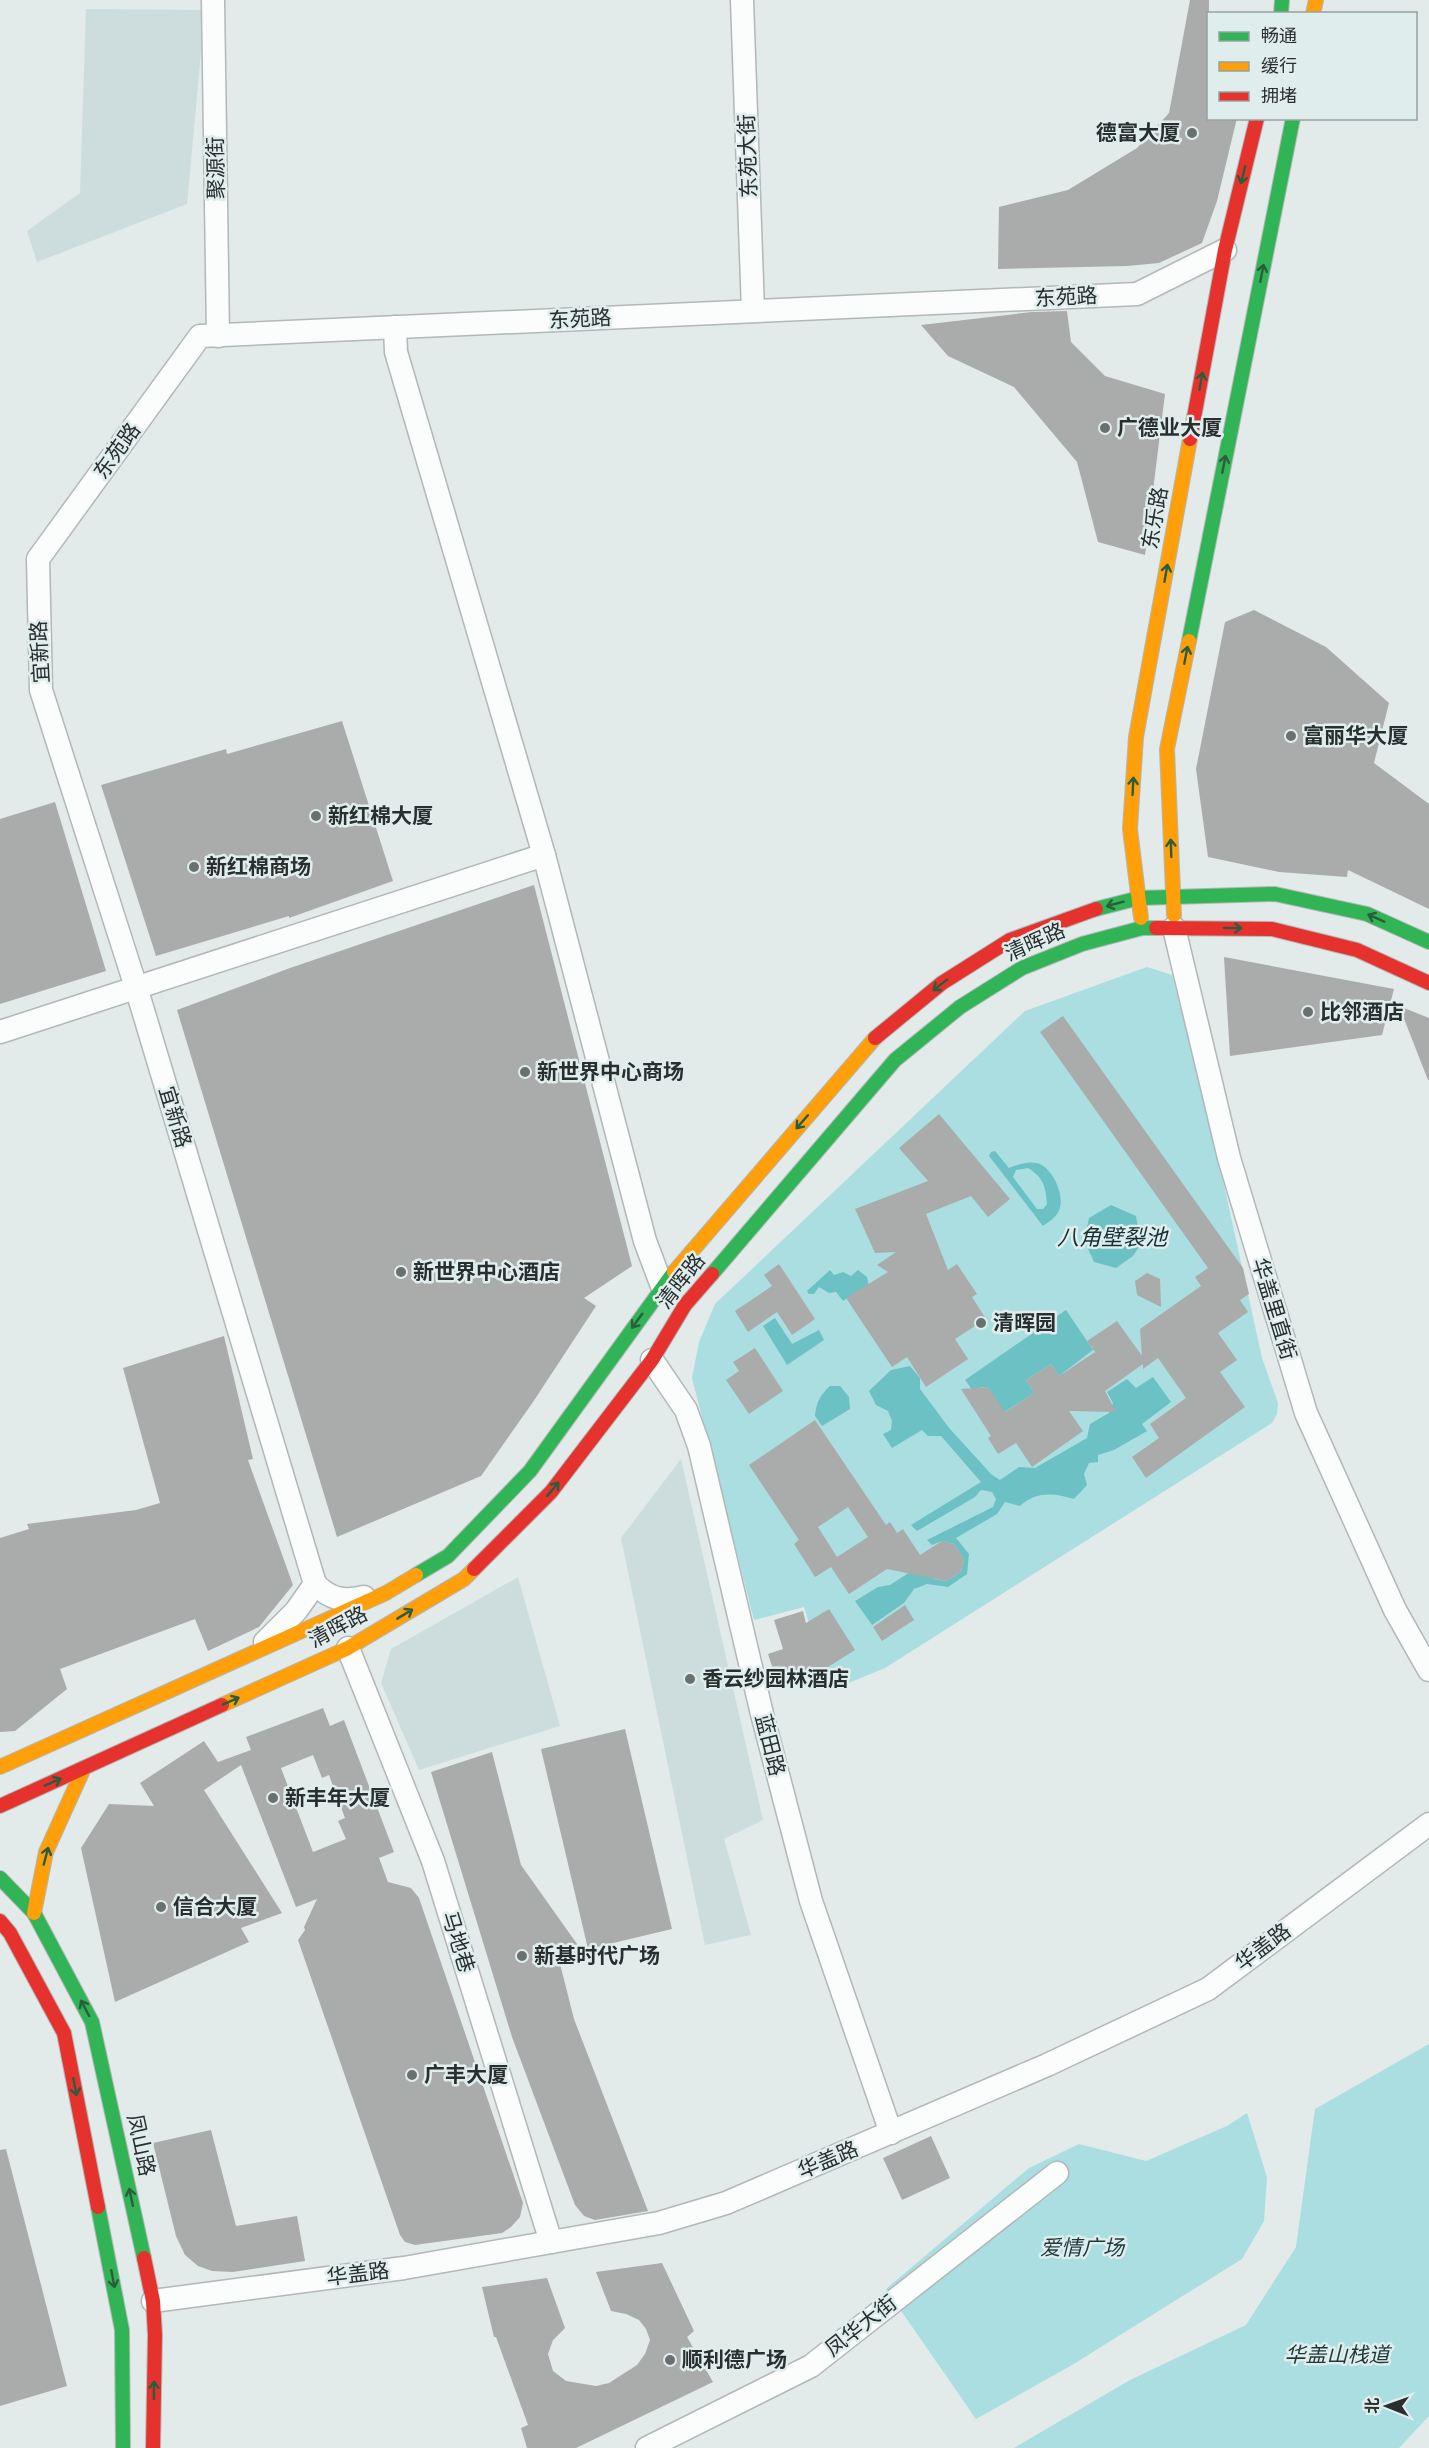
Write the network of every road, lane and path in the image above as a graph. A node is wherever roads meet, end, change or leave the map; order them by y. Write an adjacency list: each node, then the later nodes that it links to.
1 (213, 0): 8 (street, 聚源街)
2 (742, 0): 6 (street, 东苑大街)
3 (1257, 120): 5 (street, 东乐路, one-way to 5)
4 (1293, 120): 11 (street, one-way to 4)
5 (1226, 250): 6 (street, 东苑路); 12 (street, 东乐路, one-way to 5)
6 (753, 311): 7 (street, 东苑路)
7 (395, 327): 8 (street, 东苑路); 10 (street)
8 (218, 336): 9 (street, 东苑路)
9 (38, 560): 17 (street, 宜新路)
10 (543, 855): 17 (street); 19 (street)
11 (1173, 895): 12 (street, 清晖路); 14 (street); 15 (street, 清晖路, one-way to 11)
12 (1139, 898): 13 (street, 东乐路); 19 (street, 清晖路, one-way to 19)
13 (1142, 928): 14 (street, 清晖路); 20 (street, 清晖路)
14 (1174, 928): 16 (street, 清晖路, one-way to 16); 25 (street, 华盖里直街)
15 (1429, 942)
16 (1429, 982)
17 (136, 987): 18 (street); 21 (street, 宜新路)
18 (0, 1032)
19 (662, 1286): 22 (street, 清晖路, one-way to 22)
20 (652, 1360): 23 (street, 清晖路, one-way to 20); 34 (street, 蓝田路)
21 (315, 1584): 22 (street); 24 (street)
22 (386, 1593): 24 (street, 清晖路)
23 (348, 1648): 27 (street, 清晖路, one-way to 23); 36 (street, 马地巷)
24 (255, 1652): 26 (street, 清晖路)
25 (1429, 1670)
26 (4, 1764)
27 (84, 1768): 28 (street, 清晖路, one-way to 27); 31 (street, one-way to 27)
28 (0, 1806)
29 (1429, 1824): 34 (street, 华盖路)
30 (0, 1878): 31 (street, 凤山路)
31 (34, 1913): 37 (street, 凤山路, one-way to 31)
32 (0, 1921): 33 (street)
33 (5, 1930): 38 (street, one-way to 38)
34 (891, 2133): 36 (street, 华盖路)
35 (1056, 2173): 40 (street, 凤华大街)
36 (551, 2242): 37 (street, 华盖路)
37 (153, 2301): 39 (street, 凤山路, one-way to 37)
38 (123, 2448)
39 (153, 2448)
40 (646, 2448)

